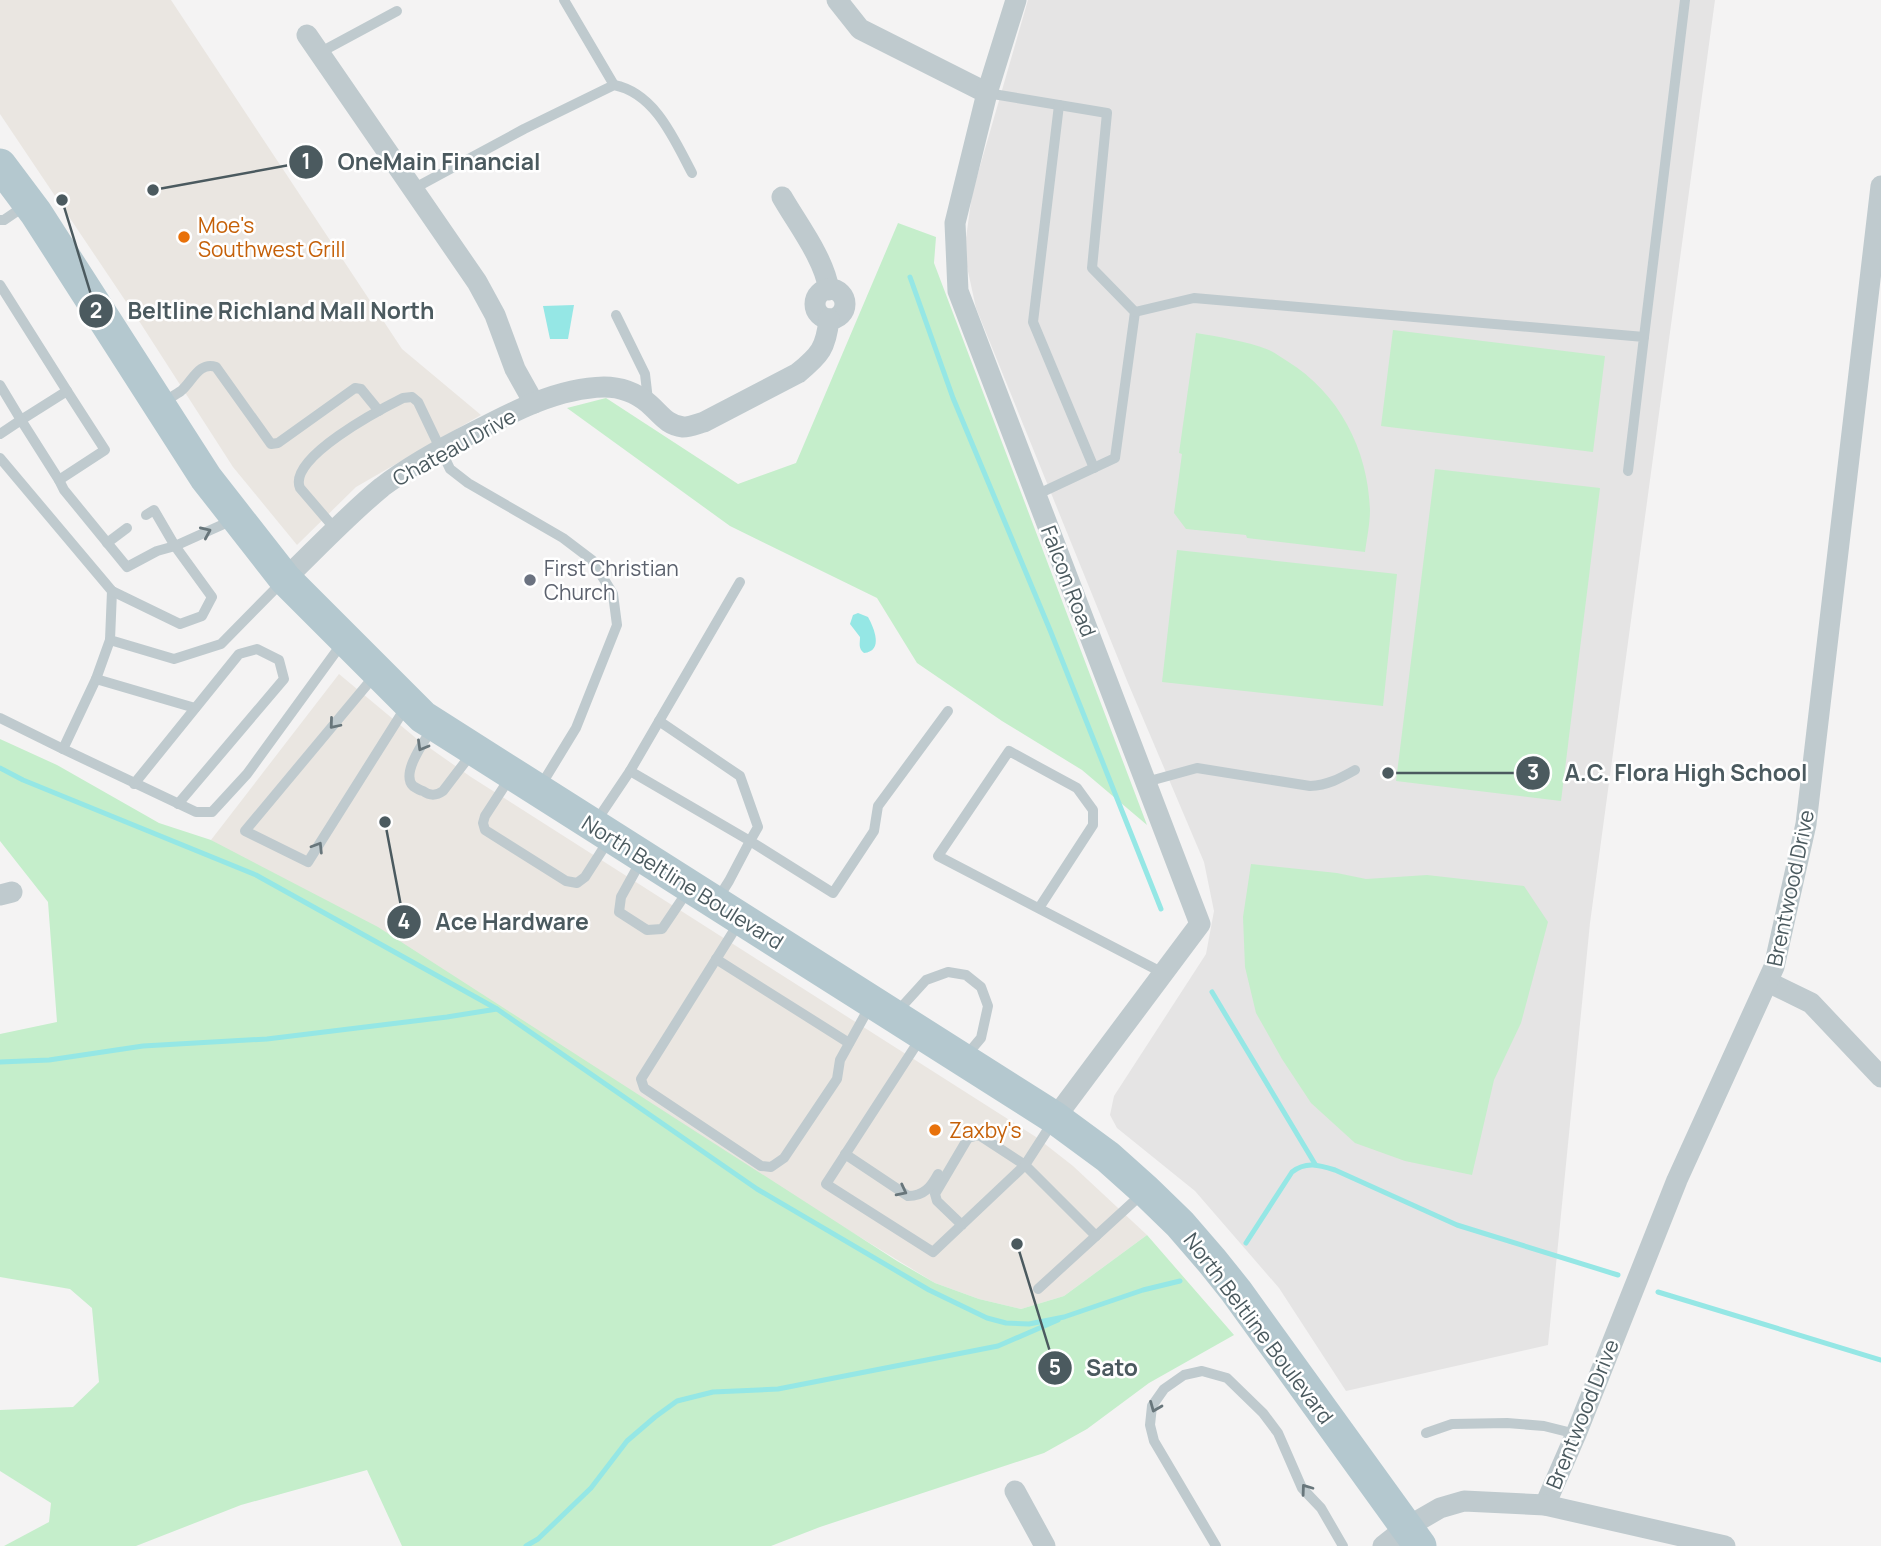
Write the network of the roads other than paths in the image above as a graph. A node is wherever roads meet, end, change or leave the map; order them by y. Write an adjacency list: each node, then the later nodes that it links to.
1 (564, 0): 8 (lane)
2 (837, 0): 9 (street)
3 (1016, 0): 9 (street, Falcon Road)
4 (1685, 0): 20 (lane)
5 (397, 11): 7 (lane)
6 (307, 35): 7 (street, Chateau Drive)
7 (319, 53): 14 (street, Chateau Drive)
8 (614, 85): 12 (lane); 14 (lane)
9 (987, 93): 10 (lane); 34 (street, Falcon Road)
10 (1059, 105): 18 (lane); 31 (lane)
11 (0, 165): 16 (main road, North Beltline Boulevard)
12 (692, 173)
13 (1881, 186): 69 (street, Brentwood Drive)
14 (413, 189): 23 (street, Chateau Drive)
15 (782, 197): 24 (street, Chateau Drive)
16 (8, 218): 25 (main road, North Beltline Boulevard)
17 (0, 285): 22 (lane)
18 (1135, 312): 20 (lane); 31 (lane)
19 (615, 315): 24 (lane)
20 (1644, 337): 32 (lane)
21 (0, 385): 27 (lane)
22 (67, 391): 27 (lane); 33 (lane)
23 (534, 403): 24 (street, Chateau Drive); 29 (street, Chateau Drive)
24 (648, 403)
25 (159, 405): 26 (lane); 36 (main road, North Beltline Boulevard)
26 (379, 411): 29 (lane); 38 (lane)
27 (21, 420): 28 (lane); 33 (lane)
28 (0, 434)
29 (442, 449): 38 (street, Chateau Drive); 58 (lane)
30 (0, 458): 43 (lane)
31 (1094, 468): 34 (lane)
32 (1628, 471)
33 (59, 480): 39 (lane)
34 (1036, 495): 59 (street, Falcon Road)
35 (146, 515): 40 (lane)
36 (237, 518): 40 (lane, one-way to 36); 41 (main road, North Beltline Boulevard)
37 (127, 528): 39 (lane)
38 (336, 530): 41 (street, Chateau Drive)
39 (107, 542): 40 (lane)
40 (175, 546): 43 (lane)
41 (285, 579): 44 (main road, North Beltline Boulevard); 45 (lane)
42 (740, 582): 52 (lane)
43 (112, 591): 45 (lane)
44 (345, 639): 46 (main road, North Beltline Boulevard); 61 (lane)
45 (110, 640): 47 (lane)
46 (378, 672): 48 (main road, North Beltline Boulevard); 48 (lane, one-way to 48)
47 (96, 679): 49 (lane); 54 (lane)
48 (408, 702): 53 (main road, North Beltline Boulevard)
49 (195, 708): 60 (lane); 61 (lane)
50 (948, 711): 63 (lane)
51 (0, 718): 54 (lane)
52 (659, 721): 57 (lane); 63 (lane)
53 (435, 724): 55 (main road, North Beltline Boulevard); 55 (lane, one-way to 55)
54 (63, 750): 60 (lane)
55 (475, 750): 58 (main road, North Beltline Boulevard)
56 (1354, 770): 59 (lane)
57 (630, 771): 62 (lane); 63 (lane)
58 (525, 782): 62 (main road, North Beltline Boulevard); 62 (lane)
59 (1146, 782): 68 (street, Falcon Road)
60 (134, 784): 61 (lane)
61 (178, 804)
62 (602, 831): 64 (main road, North Beltline Boulevard)
63 (751, 841): 65 (lane)
64 (643, 857): 65 (main road, North Beltline Boulevard); 65 (lane)
65 (716, 903): 67 (lane); 70 (main road, North Beltline Boulevard)
66 (1039, 908): 66 (lane); 68 (lane)
67 (716, 959): 72 (lane); 72 (lane)
68 (1163, 973): 75 (street, Falcon Road)
69 (1768, 982): 74 (street); 84 (street, Brentwood Drive)
70 (883, 1009): 71 (main road, North Beltline Boulevard); 72 (lane); 73 (lane)
71 (923, 1034): 73 (main road, North Beltline Boulevard); 77 (lane)
72 (849, 1043)
73 (963, 1059): 75 (main road, North Beltline Boulevard)
74 (1881, 1077)
75 (1055, 1118): 78 (lane); 79 (main road, North Beltline Boulevard)
76 (979, 1135): 77 (lane, one-way to 76); 78 (lane); 80 (lane)
77 (845, 1154): 80 (lane)
78 (1025, 1165): 80 (lane); 81 (lane)
79 (1146, 1191): 81 (lane); 87 (main road, North Beltline Boulevard)
80 (962, 1225)
81 (1096, 1236): 82 (lane)
82 (1038, 1289)
83 (1426, 1433): 84 (lane)
84 (1576, 1434): 86 (street, Brentwood Drive)
85 (1014, 1491): 88 (street)
86 (1545, 1505): 87 (street); 91 (street)
87 (1403, 1540)
88 (1045, 1546)
89 (1216, 1546): 90 (lane, one-way to 89)
90 (1343, 1546)
91 (1725, 1546)

